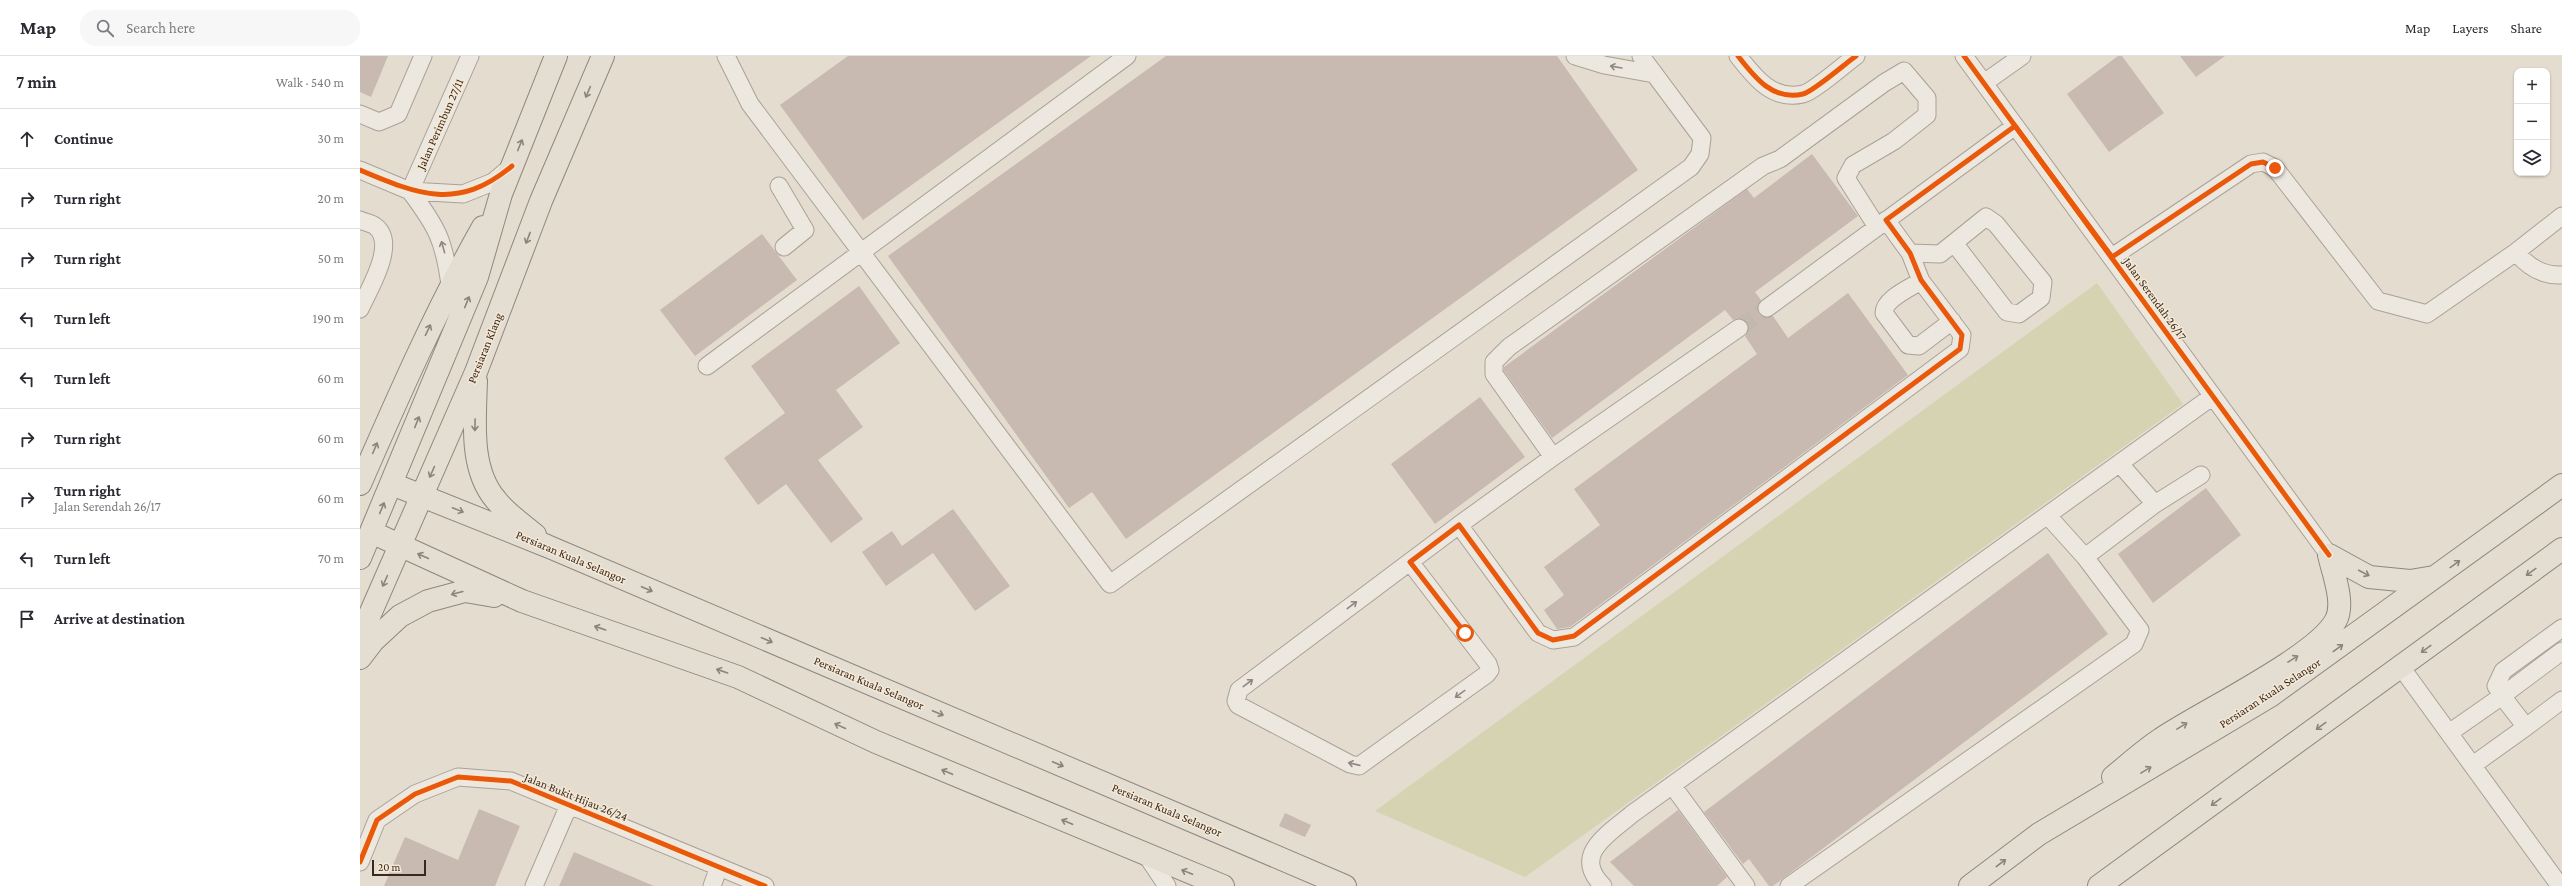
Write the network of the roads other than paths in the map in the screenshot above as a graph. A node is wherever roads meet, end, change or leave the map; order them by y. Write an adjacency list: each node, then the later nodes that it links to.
1 (423, 56): 15 (street)
2 (470, 56): 20 (street, Jalan Perimbun 27/11)
3 (556, 56): 17 (main road, one-way to 3)
4 (603, 56): 41 (main road, Persiaran Klang, one-way to 41)
5 (726, 56): 21 (street)
6 (1127, 56): 30 (street)
7 (1575, 56): 13 (street, one-way to 7)
8 (1641, 56): 13 (street)
9 (1738, 56): 10 (street)
10 (1856, 56)
11 (1964, 56): 14 (street, Jalan Serendah 26/17)
12 (2022, 56): 14 (street)
13 (1654, 74): 30 (street)
14 (1984, 84): 16 (street, Jalan Serendah 26/17)
15 (360, 114)
16 (2015, 126): 26 (street); 32 (street, Jalan Serendah 26/17)
17 (512, 166): 20 (street); 22 (main road)
18 (360, 170): 20 (street)
19 (779, 186): 23 (street)
20 (410, 191): 35 (street, one-way to 20)
21 (816, 193): 23 (street); 30 (street)
22 (501, 194): 35 (main road); 47 (main road, one-way to 22)
23 (795, 210): 28 (street)
24 (2562, 216): 29 (street)
25 (360, 220): 37 (street)
26 (1881, 223): 31 (street); 36 (street); 43 (street)
27 (1954, 243): 27 (street); 31 (street)
28 (784, 247)
29 (2516, 252): 32 (street); 33 (street)
30 (861, 253): 40 (street)
31 (1910, 253): 34 (street)
32 (2112, 257): 42 (street, Jalan Serendah 26/17)
33 (2562, 275)
34 (1921, 280): 38 (street); 38 (street)
35 (450, 285): 46 (main road, one-way to 35)
36 (1766, 308)
37 (360, 309)
38 (1952, 321): 52 (street)
39 (1739, 328): 43 (street)
40 (707, 366)
41 (476, 372): 49 (main road, Persiaran Klang, one-way to 49); 55 (main road, one-way to 55)
42 (2213, 396): 44 (street); 57 (street, Jalan Serendah 26/17)
43 (1553, 457): 52 (street)
44 (2120, 464): 50 (street); 51 (street)
45 (2201, 475): 50 (street)
46 (360, 484)
47 (392, 484): 49 (main road, Persiaran Kuala Selangor); 53 (main road, one-way to 47)
48 (2562, 485): 61 (main road, Persiaran Kuala Selangor, one-way to 48)
49 (422, 496): 54 (main road, Persiaran Klang); 55 (main road, Persiaran Kuala Selangor, one-way to 55)
50 (2155, 504): 58 (street)
51 (2048, 516): 58 (street); 73 (street)
52 (1459, 525): 60 (street)
53 (371, 532): 54 (main road); 59 (main road)
54 (400, 545): 62 (main road, one-way to 54); 64 (main road, Persiaran Klang, one-way to 64)
55 (547, 546): 84 (main road, Persiaran Kuala Selangor, one-way to 84)
56 (2562, 549): 67 (main road, one-way to 67)
57 (2330, 555): 61 (main road, one-way to 61); 75 (main road, one-way to 57)
58 (2085, 557): 87 (street)
59 (360, 558)
60 (1410, 562): 60 (street, one-way to 60)
61 (2438, 576): 75 (main road, Persiaran Kuala Selangor, one-way to 61)
62 (522, 601): 66 (main road, one-way to 66); 76 (main road, one-way to 62)
63 (2562, 628): 68 (street)
64 (360, 637)
65 (2562, 651): 68 (street)
66 (360, 658)
67 (2401, 667): 71 (street); 89 (main road, one-way to 89)
68 (2502, 696): 70 (street); 71 (street)
69 (2562, 700): 70 (street)
70 (2526, 727): 72 (street)
71 (2449, 733): 72 (street)
72 (2473, 766): 90 (street)
73 (1672, 785): 85 (street); 86 (street)
74 (569, 805): 77 (street, Jalan Bukit Hijau 26/24); 78 (street, Jalan Bukit Hijau 26/24); 79 (street)
75 (2039, 834): 88 (main road, Persiaran Kuala Selangor, one-way to 75)
76 (1148, 856): 82 (street); 83 (main road, one-way to 76)
77 (360, 862)
78 (719, 867): 80 (street); 81 (street, Jalan Bukit Hijau 26/24)
79 (534, 886)
80 (712, 886)
81 (765, 886)
82 (1167, 886)
83 (1223, 886)
84 (1345, 886)
85 (1603, 886)
86 (1746, 886)
87 (1789, 886)
88 (1970, 886)
89 (2099, 886)
90 (2560, 886)

